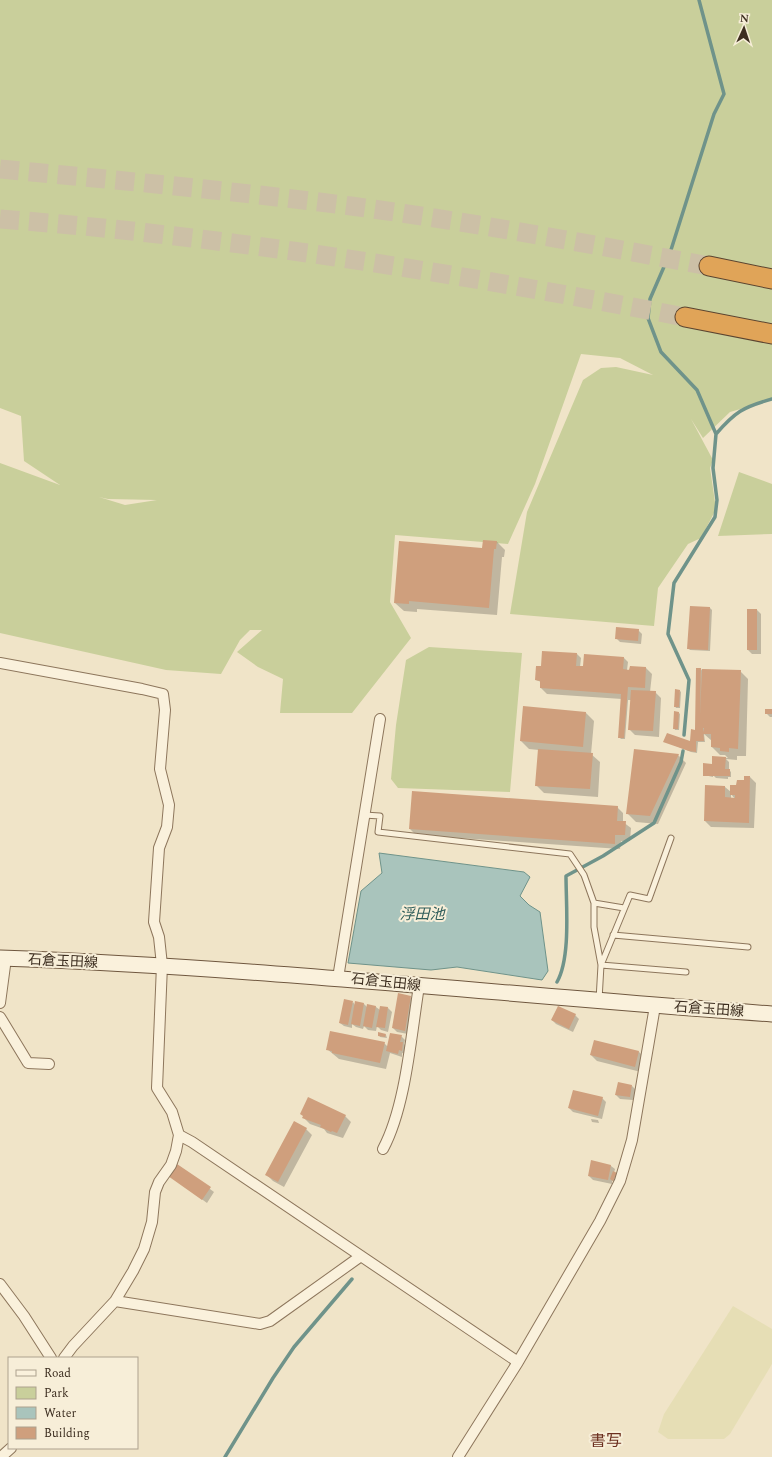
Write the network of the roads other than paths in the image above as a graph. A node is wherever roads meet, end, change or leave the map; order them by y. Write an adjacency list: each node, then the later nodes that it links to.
1 (709, 266): 2 (highway)
2 (772, 279)
3 (685, 316): 4 (highway)
4 (772, 334)
5 (0, 663): 14 (street)
6 (380, 718): 7 (street)
7 (364, 815): 9 (lane); 17 (street)
8 (671, 838): 10 (lane)
9 (594, 903): 10 (lane); 15 (lane)
10 (624, 908): 11 (lane)
11 (613, 935): 12 (lane); 15 (lane)
12 (748, 947)
13 (3, 958): 14 (main road, 石倉玉田線); 20 (street)
14 (162, 965): 17 (main road, 石倉玉田線); 25 (street)
15 (601, 965): 16 (lane); 19 (lane)
16 (686, 972)
17 (338, 978): 18 (main road, 石倉玉田線)
18 (419, 986): 19 (main road, 石倉玉田線); 26 (street)
19 (599, 1001): 21 (main road, 石倉玉田線)
20 (0, 1004)
21 (655, 1006): 22 (main road, 石倉玉田線); 32 (street)
22 (772, 1014)
23 (0, 1017): 24 (street)
24 (49, 1064)
25 (179, 1135): 27 (street); 29 (street)
26 (383, 1149)
27 (361, 1256): 29 (street); 32 (street)
28 (0, 1284): 30 (street)
29 (115, 1301): 31 (street)
30 (50, 1357)
31 (65, 1357)
32 (518, 1362): 35 (street)
33 (10, 1449): 34 (street)
34 (1, 1457)
35 (458, 1457)

